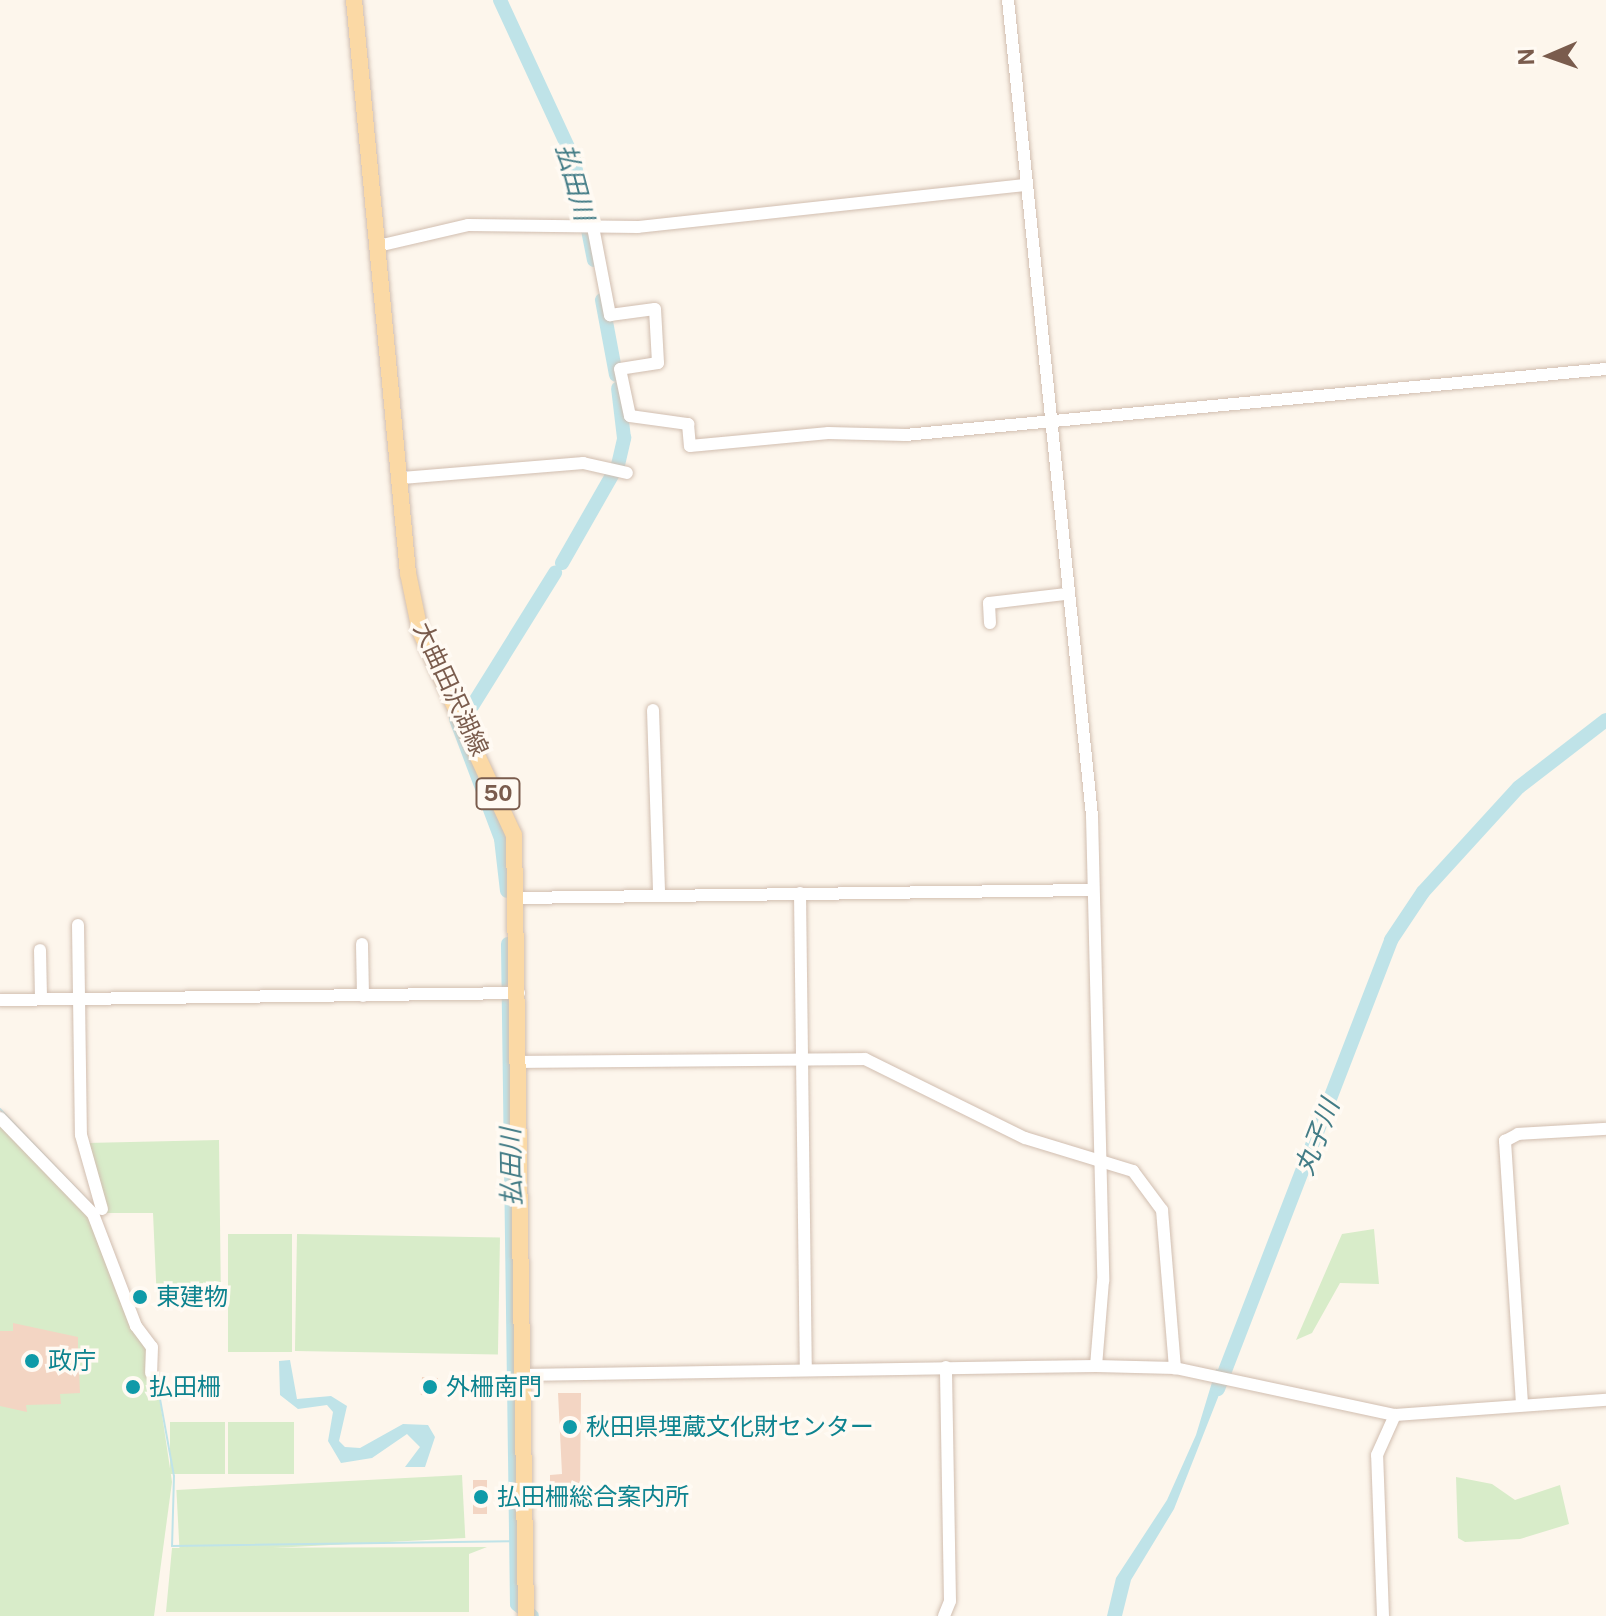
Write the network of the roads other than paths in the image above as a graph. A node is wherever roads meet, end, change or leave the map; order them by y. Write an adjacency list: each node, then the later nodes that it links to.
1 (354, 0): 5 (main road, 大曲田沢湖線 / 50)
2 (1008, 0): 3 (street)
3 (1026, 185): 4 (street); 7 (street)
4 (588, 227): 5 (street); 7 (street)
5 (378, 246): 9 (main road, 大曲田沢湖線 / 50)
6 (1606, 369): 7 (street)
7 (1050, 422): 10 (street)
8 (627, 473): 9 (street)
9 (402, 478): 16 (main road, 大曲田沢湖線 / 50)
10 (1066, 594): 11 (street); 13 (street)
11 (990, 623)
12 (653, 710): 15 (street)
13 (1092, 890): 14 (street); 29 (street)
14 (800, 893): 15 (street); 25 (street)
15 (659, 894): 16 (street)
16 (517, 898): 20 (main road, 大曲田沢湖線 / 50)
17 (78, 925): 22 (street)
18 (362, 944): 21 (street)
19 (40, 950): 23 (street)
20 (518, 994): 21 (street); 26 (main road, 大曲田沢湖線 / 50)
21 (363, 996): 22 (street)
22 (79, 998): 23 (street); 30 (street)
23 (41, 999): 24 (street)
24 (0, 1000)
25 (801, 1058): 26 (street); 29 (street); 33 (street)
26 (518, 1062): 36 (main road, 大曲田沢湖線 / 50)
27 (0, 1118): 35 (street)
28 (1606, 1129): 38 (street)
29 (1096, 1158): 31 (street); 34 (street)
30 (102, 1209)
31 (1096, 1366): 32 (street); 34 (street)
32 (946, 1367): 33 (street); 41 (street)
33 (806, 1369): 36 (street)
34 (1177, 1369): 39 (street)
35 (151, 1373)
36 (522, 1375): 40 (main road, 大曲田沢湖線 / 50)
37 (1606, 1400): 38 (street)
38 (1522, 1404): 39 (street)
39 (1395, 1415): 42 (street)
40 (526, 1612)
41 (944, 1616)
42 (1383, 1616)

